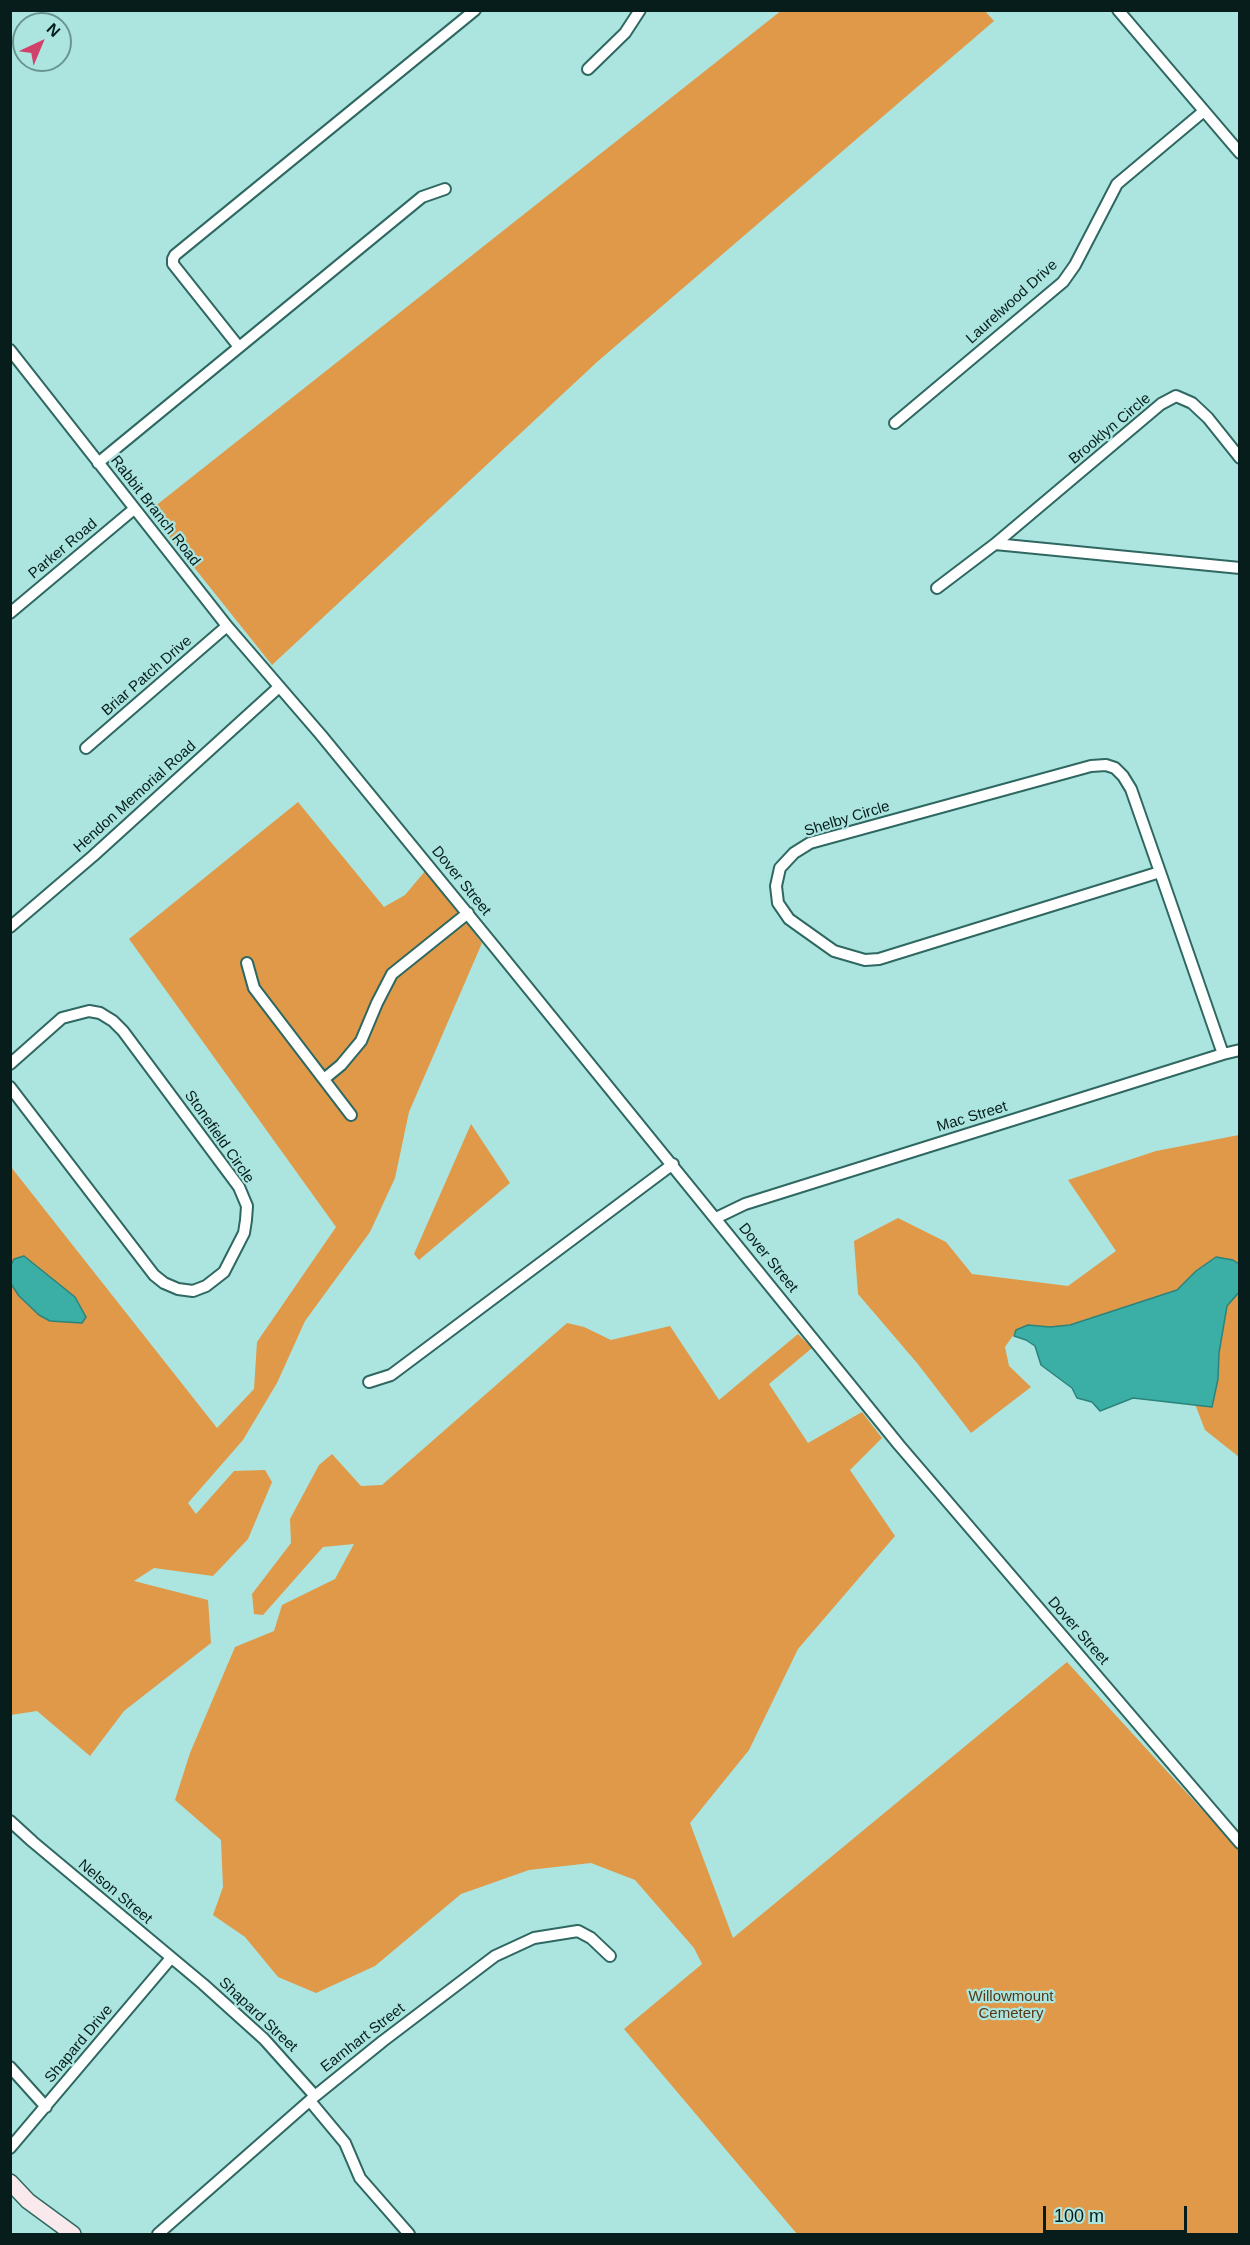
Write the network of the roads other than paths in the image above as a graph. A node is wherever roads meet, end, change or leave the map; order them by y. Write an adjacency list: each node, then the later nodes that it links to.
1 (475, 10): 8 (street)
2 (640, 10): 4 (street)
3 (1118, 10): 5 (street)
4 (588, 69)
5 (1204, 111): 6 (street); 10 (street, Laurelwood Drive)
6 (1239, 153)
7 (445, 189): 8 (street)
8 (240, 347): 12 (street)
9 (10, 350): 12 (street, Rabbit Branch Road)
10 (895, 423)
11 (1239, 458): 14 (street, Brooklyn Circle)
12 (98, 463): 13 (street, Rabbit Branch Road)
13 (134, 509): 17 (street, Parker Road); 18 (street, Rabbit Branch Road)
14 (995, 544): 15 (street); 16 (street, Brooklyn Circle)
15 (1239, 568)
16 (937, 588)
17 (10, 612)
18 (227, 626): 19 (street, Rabbit Branch Road); 20 (street, Briar Patch Drive)
19 (279, 687): 22 (street, Dover Street); 23 (street, Hendon Memorial Road)
20 (86, 748)
21 (1160, 872): 21 (street, Shelby Circle); 26 (street, Shelby Circle)
22 (468, 914): 28 (street); 31 (street, Dover Street)
23 (10, 927)
24 (247, 963): 28 (street)
25 (1239, 1050): 26 (street, Mac Street)
26 (1223, 1054): 32 (street, Mac Street)
27 (10, 1064): 29 (street, Stonefield Circle)
28 (324, 1079): 30 (street)
29 (10, 1087)
30 (351, 1115)
31 (673, 1164): 32 (street, Dover Street); 33 (street)
32 (716, 1218): 35 (street, Dover Street)
33 (369, 1382)
34 (10, 1821): 37 (street, Nelson Street)
35 (1239, 1843)
36 (610, 1956): 40 (street, Earnhart Street)
37 (171, 1958): 38 (street, Nelson Street); 41 (street, Shapard Drive)
38 (203, 1984): 40 (street, Shapard Street)
39 (10, 2067): 41 (street)
40 (313, 2098): 45 (street, Earnhart Street); 46 (street, Shapard Street)
41 (45, 2107): 42 (street, Shapard Drive)
42 (10, 2148)
43 (10, 2182): 44 (street)
44 (73, 2235)
45 (158, 2235)
46 (409, 2235)

